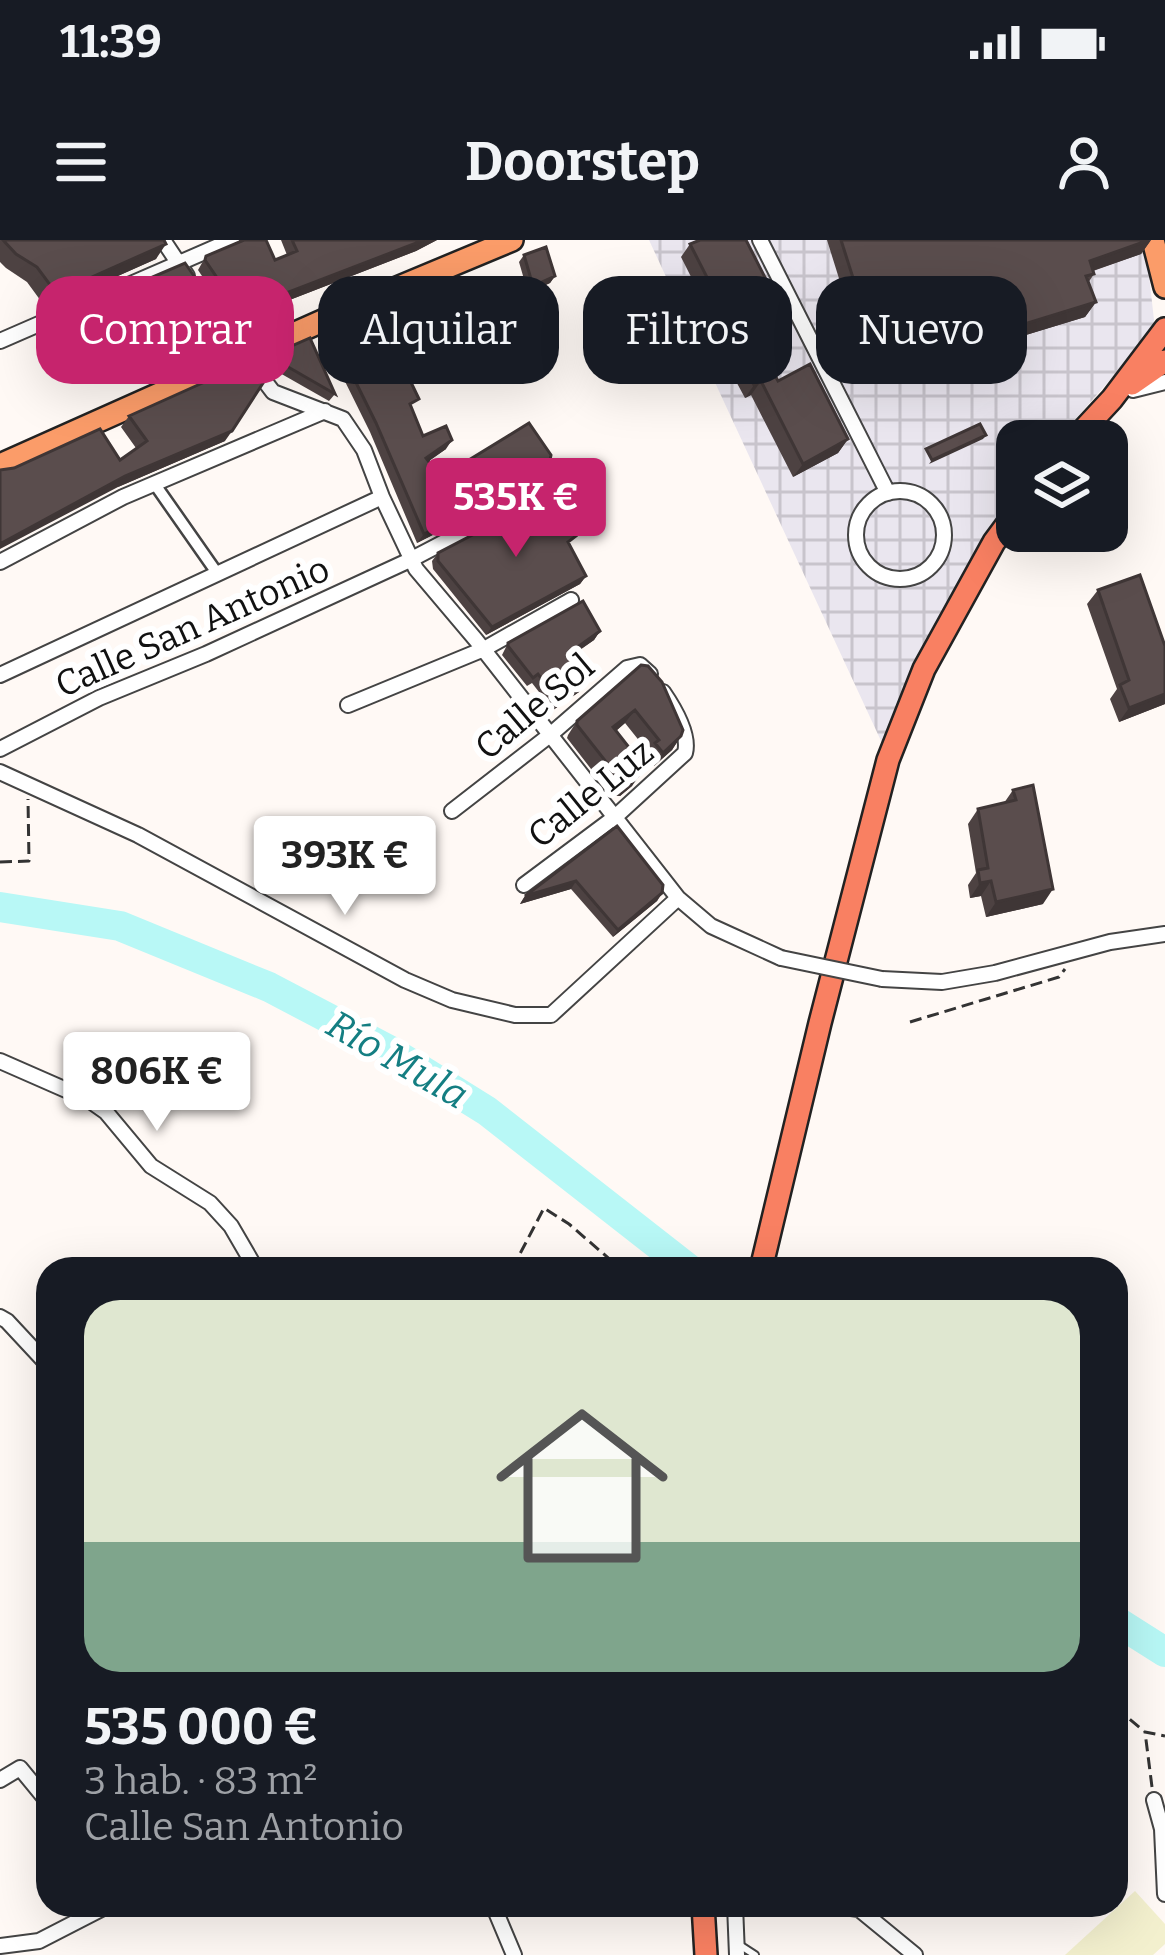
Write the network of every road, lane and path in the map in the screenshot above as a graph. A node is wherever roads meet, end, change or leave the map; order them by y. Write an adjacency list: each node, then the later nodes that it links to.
1 (163, 240): 7 (street)
2 (232, 240): 7 (street)
3 (512, 240): 11 (main road)
4 (760, 240): 23 (street)
5 (1156, 240): 6 (main road); 9 (main road)
6 (1165, 248)
7 (179, 265): 8 (street); 12 (street)
8 (187, 276)
9 (1165, 287)
10 (1165, 329): 17 (highway)
11 (294, 334)
12 (0, 341)
13 (1165, 362): 17 (highway)
14 (1165, 382): 17 (street)
15 (181, 384): 20 (main road)
16 (266, 384): 18 (street)
17 (1112, 399): 19 (highway)
18 (325, 411): 21 (street); 24 (street)
19 (1092, 420)
20 (0, 465)
21 (154, 483): 26 (street); 28 (street)
22 (538, 493): 27 (street, Calle San Antonio)
23 (887, 493): 23 (street)
24 (382, 497): 27 (street); 28 (street)
25 (996, 539): 50 (highway)
26 (0, 562)
27 (413, 564): 30 (street); 35 (street, Calle San Antonio)
28 (217, 573): 31 (street)
29 (571, 600): 30 (street)
30 (484, 649): 32 (street); 33 (street)
31 (0, 675)
32 (349, 705)
33 (550, 734): 34 (street, Calle Sol); 38 (street, Calle Sol); 39 (street)
34 (688, 743): 39 (street, Calle Luz)
35 (0, 749)
36 (0, 772): 37 (street)
37 (28, 785): 40 (path); 42 (street)
38 (452, 811)
39 (615, 817): 41 (street, Calle Luz); 42 (street)
40 (0, 862)
41 (524, 885)
42 (678, 898): 44 (street, bridge)
43 (1165, 934): 44 (street)
44 (1075, 951): 45 (path)
45 (910, 1022)
46 (0, 1061): 47 (street)
47 (249, 1257)
48 (518, 1257): 49 (path)
49 (607, 1257)
50 (765, 1257)
51 (0, 1317): 52 (street)
52 (36, 1352)
53 (1128, 1718): 54 (path)
54 (1145, 1732): 55 (path); 58 (path)
55 (1165, 1736)
56 (0, 1780): 57 (street)
57 (36, 1787)
58 (1154, 1800): 59 (street)
59 (1165, 1894)
60 (84, 1917): 65 (street)
61 (498, 1917): 67 (street)
62 (704, 1917): 68 (highway)
63 (735, 1917): 66 (street)
64 (870, 1917): 70 (street)
65 (0, 1946)
66 (736, 1949): 69 (lane)
67 (514, 1955)
68 (706, 1955)
69 (755, 1955)
70 (915, 1955)

